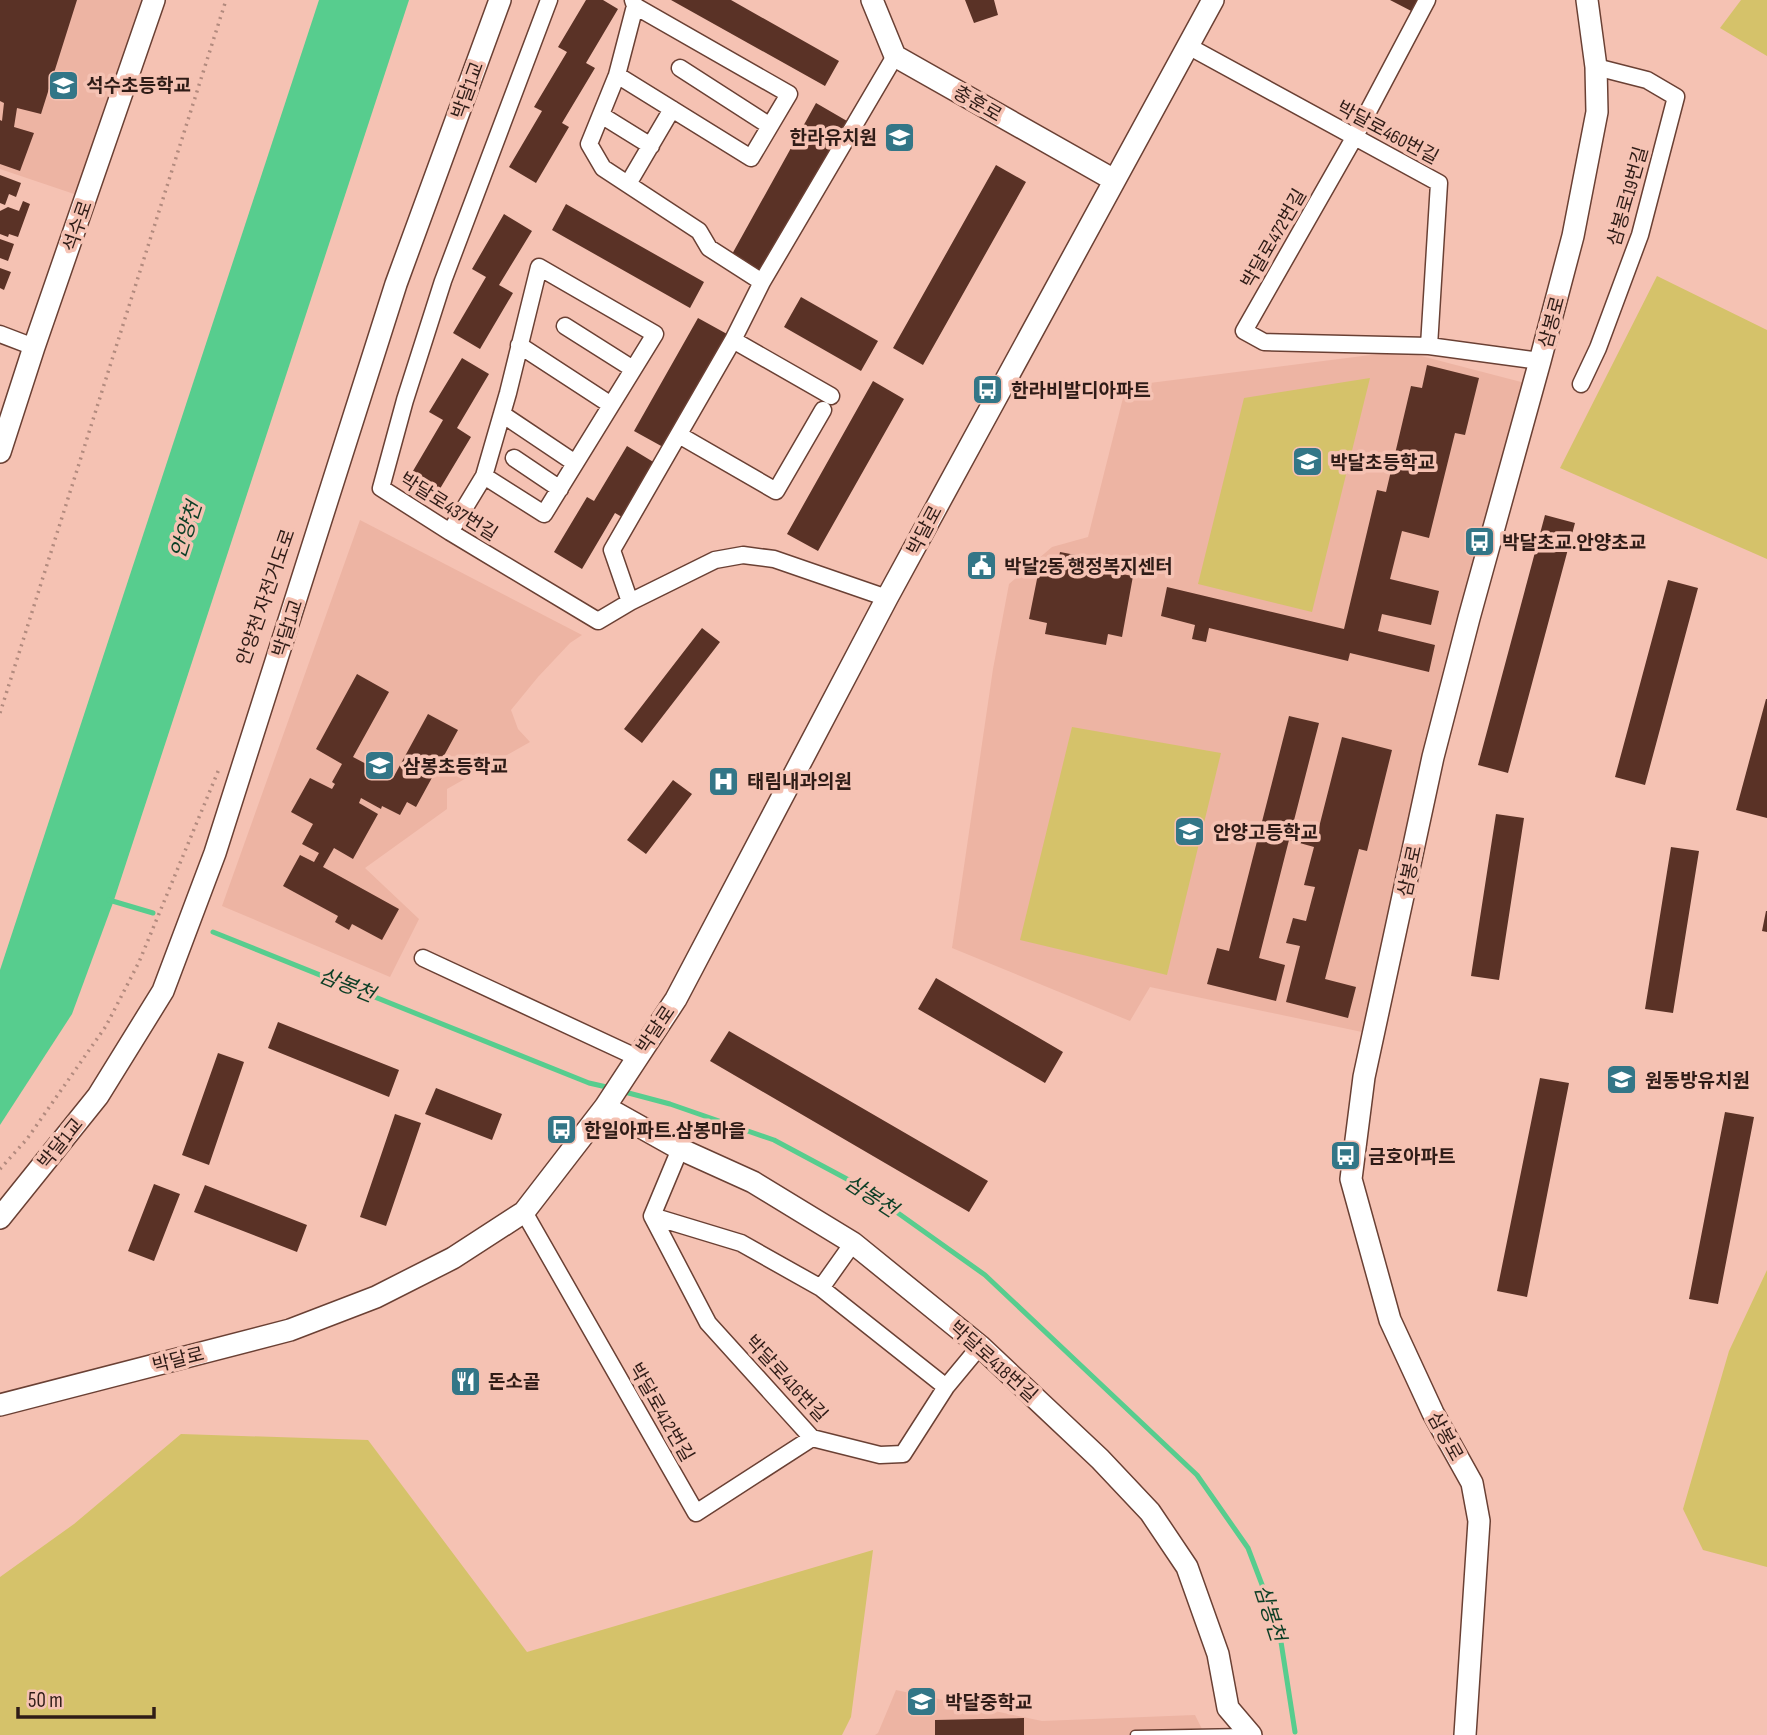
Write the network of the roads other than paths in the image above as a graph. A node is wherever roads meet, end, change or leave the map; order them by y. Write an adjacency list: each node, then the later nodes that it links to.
1 (154, 0): 27 (street, 석수로)
2 (500, 0): 48 (street, 박달1교)
3 (548, 0): 39 (street, 박달로437번길)
4 (873, 0): 10 (street)
5 (1213, 0): 9 (street, 박달로)
6 (1427, 0): 17 (street, 박달로472번길)
7 (1587, 0): 11 (street, 삼봉로)
8 (634, 3): 13 (street); 16 (street)
9 (1188, 46): 17 (street, 박달로460번길); 19 (street, 박달로)
10 (895, 57): 19 (street, 충훈로); 21 (street)
11 (1596, 66): 28 (street, 삼봉로); 30 (street, 삼봉로19번길)
12 (680, 68): 16 (street)
13 (617, 75): 14 (street); 15 (street)
14 (672, 109): 16 (street); 18 (street)
15 (601, 115): 18 (street); 20 (street)
16 (770, 126)
17 (1354, 138): 26 (street, 박달로460번길); 26 (street, 박달로472번길)
18 (650, 146): 20 (street)
19 (1114, 180): 40 (street, 박달로)
20 (628, 184): 21 (street)
21 (762, 282): 24 (street)
22 (565, 326): 29 (street)
23 (0, 334): 27 (street)
24 (733, 340): 33 (street); 33 (street)
25 (519, 345): 29 (street); 31 (street); 32 (street)
26 (1429, 345): 28 (street)
27 (34, 347): 34 (street, 석수로)
28 (1541, 361): 57 (street, 삼봉로)
29 (633, 369): 31 (street)
30 (1581, 384)
31 (611, 405): 36 (street)
32 (502, 414): 36 (street); 37 (street)
33 (679, 435): 41 (street)
34 (0, 452)
35 (514, 458): 38 (street)
36 (575, 463): 38 (street)
37 (484, 476): 38 (street); 39 (street)
38 (560, 489)
39 (450, 532): 41 (street, 박달로437번길)
40 (887, 598): 41 (street, 박달로437번길); 43 (street, 박달로)
41 (630, 602)
42 (424, 958): 43 (street)
43 (636, 1059): 44 (street, 박달로)
44 (608, 1103): 45 (street, 박달로418번길); 46 (street, 박달로)
45 (680, 1149): 47 (street); 49 (street, 박달로418번길)
46 (524, 1212): 53 (street, 박달로); 54 (street, 박달로412번길)
47 (652, 1216): 50 (street); 54 (street, 박달로416번길)
48 (0, 1217)
49 (853, 1243): 50 (street); 51 (street, 박달로418번길)
50 (821, 1288): 52 (street)
51 (980, 1346): 52 (street, 박달로416번길); 55 (street, 박달로418번길)
52 (946, 1387): 54 (street, 박달로416번길)
53 (0, 1405)
54 (812, 1438)
55 (1250, 1734): 56 (lane)
56 (1135, 1735)
57 (1465, 1735)

